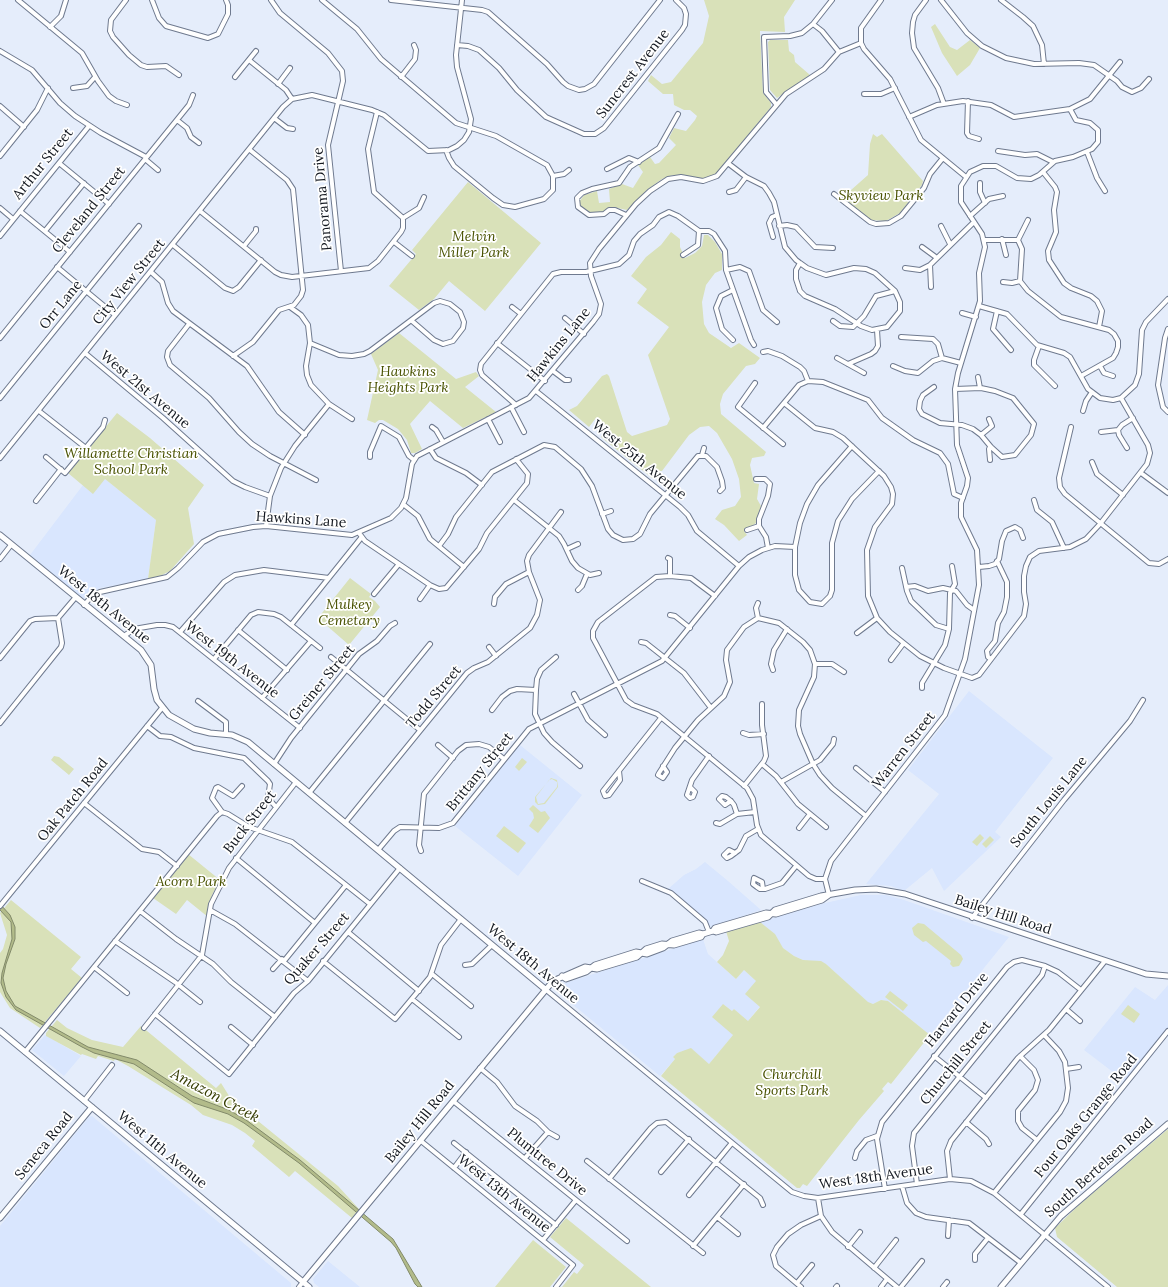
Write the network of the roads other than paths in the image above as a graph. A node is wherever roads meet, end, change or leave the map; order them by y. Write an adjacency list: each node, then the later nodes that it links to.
1 (18, 0): 20 (street)
2 (66, 0): 20 (street)
3 (119, 0): 17 (street)
4 (152, 0): 5 (street)
5 (226, 0)
6 (271, 0): 44 (street, Panorama Drive)
7 (322, 0): 35 (street)
8 (391, 0): 18 (street)
9 (462, 0): 18 (street)
10 (660, 0): 18 (street)
11 (676, 0): 23 (street, Suncrest Avenue)
12 (831, 0): 19 (street)
13 (881, 0): 21 (street)
14 (926, 0): 47 (street)
15 (942, 0): 29 (street)
16 (1001, 0): 29 (street)
17 (125, 1): 31 (street)
18 (461, 8): 23 (street)
19 (813, 24): 26 (street); 46 (street)
20 (50, 27): 34 (street)
21 (861, 43): 26 (street); 40 (street)
22 (414, 45): 35 (street)
23 (457, 45): 58 (street)
24 (0, 50): 38 (street)
25 (256, 51): 27 (street)
26 (839, 52): 46 (street)
27 (249, 60): 33 (street); 37 (street)
28 (1120, 62): 32 (street)
29 (1044, 64): 32 (street)
30 (290, 68): 37 (street)
31 (179, 75)
32 (1109, 75): 36 (street); 50 (street)
33 (235, 76)
34 (95, 77): 39 (street); 48 (street)
35 (401, 77): 58 (street)
36 (1149, 80)
37 (278, 84): 43 (street)
38 (48, 88): 56 (street); 57 (street)
39 (73, 88)
40 (895, 88): 41 (street); 53 (street)
41 (864, 94)
42 (192, 95): 55 (street, Cleveland Street)
43 (292, 99): 44 (street); 54 (street, City View Street)
44 (338, 101): 51 (street); 129 (street, Panorama Drive)
45 (968, 101): 47 (street); 50 (street); 60 (street)
46 (776, 104): 72 (street)
47 (944, 104): 53 (street)
48 (128, 105)
49 (0, 106): 57 (street)
50 (1070, 109): 65 (street)
51 (377, 112): 63 (street); 95 (street)
52 (678, 114): 69 (street)
53 (909, 117): 68 (street)
54 (274, 118): 59 (street); 62 (street, City View Street)
55 (177, 120): 61 (street); 67 (street, Cleveland Street)
56 (89, 126): 67 (street); 71 (street, Arthur Street)
57 (24, 127): 66 (street)
58 (470, 128): 63 (street); 77 (street)
59 (292, 129)
60 (979, 139)
61 (198, 143)
62 (250, 150): 91 (street, City View Street); 130 (street)
63 (446, 150): 77 (street)
64 (998, 151): 70 (street)
65 (1086, 152): 70 (street); 82 (street)
66 (0, 156)
67 (146, 158): 74 (street); 88 (street, Cleveland Street)
68 (943, 158): 79 (street); 84 (street)
69 (638, 162): 73 (street); 92 (street)
70 (1053, 162): 76 (street)
71 (59, 163): 80 (street); 90 (street, Arthur Street)
72 (729, 164): 78 (street); 92 (street)
73 (607, 169)
74 (158, 170)
75 (569, 170): 77 (street)
76 (1043, 172): 79 (street); 153 (street)
77 (553, 176)
78 (746, 177): 83 (street); 93 (street)
79 (966, 177): 94 (street)
80 (84, 183): 88 (street); 103 (street)
81 (980, 183): 87 (street)
82 (1105, 191)
83 (729, 192)
84 (834, 194)
85 (1003, 196): 87 (street)
86 (424, 197): 95 (street)
87 (985, 203): 94 (street)
88 (109, 204): 116 (street, Cleveland Street)
89 (0, 208): 96 (street)
90 (20, 211): 96 (street, Arthur Street); 103 (street)
91 (200, 211): 112 (street, City View Street); 113 (street)
92 (626, 215): 127 (street)
93 (777, 215): 100 (street); 106 (street)
94 (970, 216): 98 (street)
95 (403, 218): 110 (street)
96 (13, 219): 105 (street, Arthur Street)
97 (1028, 220): 109 (street)
98 (974, 222): 108 (street); 111 (street)
99 (138, 226): 135 (street, Orr Lane)
100 (779, 226): 115 (street); 122 (street)
101 (941, 226): 111 (street)
102 (256, 229): 113 (street)
103 (45, 231): 116 (street)
104 (699, 231): 117 (street); 126 (street); 127 (street)
105 (0, 236)
106 (773, 237)
107 (1002, 239): 108 (street); 109 (street); 118 (street)
108 (984, 240): 138 (street, Warren Street)
109 (1018, 240): 131 (street)
110 (394, 242): 119 (street); 129 (street)
111 (950, 244): 120 (street)
112 (173, 245): 121 (street); 128 (street, City View Street)
113 (244, 246): 121 (street)
114 (922, 247): 120 (street)
115 (833, 248)
116 (70, 252): 124 (street, Cleveland Street)
117 (683, 255)
118 (1006, 255)
119 (412, 256)
120 (937, 258): 123 (street)
121 (261, 260): 130 (street)
122 (800, 263): 136 (street); 151 (street)
123 (930, 265): 125 (street); 133 (street)
124 (58, 267): 135 (street); 159 (street, Cleveland Street)
125 (905, 268)
126 (726, 270): 134 (street); 149 (street)
127 (590, 271): 143 (street); 157 (street, Hawkins Lane)
128 (151, 272): 144 (street, City View Street); 150 (street)
129 (341, 272): 130 (street)
130 (302, 276): 139 (street)
131 (1020, 281): 132 (street); 152 (street)
132 (1003, 282)
133 (931, 287)
134 (733, 290): 160 (street); 163 (street)
135 (86, 291): 144 (street); 190 (street, Orr Lane)
136 (895, 291): 151 (street); 155 (street)
137 (1168, 299): 191 (street)
138 (979, 306): 141 (street); 145 (street, Warren Street)
139 (290, 307): 161 (street); 168 (street)
140 (512, 307): 143 (street)
141 (997, 311): 164 (street); 165 (street)
142 (962, 313): 145 (street)
143 (521, 314): 162 (street)
144 (115, 315): 167 (street, City View Street)
145 (976, 317): 171 (street, Warren Street)
146 (565, 318): 157 (street)
147 (412, 321): 147 (street); 161 (street)
148 (833, 321): 151 (street)
149 (777, 322)
150 (189, 324): 168 (street); 230 (street)
151 (858, 324): 155 (street)
152 (1088, 325): 153 (street); 156 (street)
153 (1099, 327): 174 (street)
154 (1168, 329): 198 (street)
155 (877, 330): 172 (street)
156 (1086, 331)
157 (584, 334): 175 (street, Hawkins Lane)
158 (901, 337): 170 (street)
159 (0, 338)
160 (733, 340)
161 (310, 343): 193 (street)
162 (497, 343): 181 (street); 194 (street)
163 (754, 345)
164 (1038, 346): 177 (street); 184 (street)
165 (1011, 350)
166 (763, 352): 182 (street)
167 (85, 353): 196 (street, City View Street); 241 (street, West 21st Avenue)
168 (233, 356): 211 (street)
169 (837, 358): 172 (street)
170 (942, 358): 171 (street); 173 (street)
171 (961, 363): 187 (street, Warren Street)
172 (848, 364): 176 (street)
173 (893, 366)
174 (1100, 366): 177 (street); 178 (street)
175 (553, 370): 180 (street); 181 (street, Hawkins Lane)
176 (864, 373)
177 (1081, 376): 189 (street)
178 (1113, 376)
179 (978, 377): 186 (street)
180 (569, 380)
181 (545, 381): 188 (street, Hawkins Lane)
182 (808, 381): 192 (street); 242 (street)
183 (755, 383): 207 (street)
184 (1055, 386)
185 (934, 387): 204 (street)
186 (980, 388): 187 (street); 217 (street)
187 (955, 389): 204 (street, Warren Street)
188 (536, 391): 194 (street, Hawkins Lane); 239 (street, West 25th Avenue)
189 (1092, 392): 191 (street); 197 (street)
190 (0, 398)
191 (1121, 398): 199 (street)
192 (784, 403): 207 (street); 216 (street)
193 (329, 404): 200 (street); 211 (street)
194 (516, 405): 195 (street, Hawkins Lane)
195 (511, 408): 201 (street, Hawkins Lane); 209 (street)
196 (39, 411): 218 (street); 225 (street, City View Street)
197 (1083, 411)
198 (1168, 412)
199 (1133, 418): 208 (street); 233 (street)
200 (352, 419)
201 (488, 419): 213 (street, Hawkins Lane); 214 (street)
202 (989, 419): 212 (street)
203 (105, 420): 218 (street)
204 (956, 425): 212 (street); 242 (street, Warren Street)
205 (432, 427): 213 (street)
206 (1071, 427): 250 (street)
207 (763, 428): 215 (street)
208 (1118, 430): 210 (street); 221 (street)
209 (524, 432)
210 (1101, 432)
211 (305, 435): 230 (street)
212 (981, 435): 217 (street)
213 (443, 442): 219 (street, Hawkins Lane)
214 (500, 442)
215 (783, 444)
216 (852, 446): 232 (street); 264 (street)
217 (990, 447): 228 (street)
218 (86, 448): 231 (street)
219 (430, 448): 227 (street, Hawkins Lane); 236 (street)
220 (704, 448): 222 (street)
221 (1127, 448)
222 (702, 455): 237 (street); 239 (street)
223 (46, 457): 231 (street)
224 (370, 457): 227 (street)
225 (0, 458)
226 (516, 459): 236 (street); 243 (street); 249 (street)
227 (414, 460): 246 (street, Hawkins Lane)
228 (990, 460)
229 (1092, 462): 240 (street)
230 (283, 463): 235 (street); 241 (street)
231 (61, 469): 245 (street)
232 (878, 471): 264 (street); 297 (street)
233 (1140, 473): 238 (street); 240 (street)
234 (756, 479): 252 (street)
235 (316, 480)
236 (482, 485): 261 (street)
237 (720, 491)
238 (1168, 493)
239 (666, 495): 258 (street); 272 (street, West 25th Avenue)
240 (1123, 495): 250 (street)
241 (270, 496): 251 (street)
242 (963, 498): 275 (street, Warren Street)
243 (514, 500): 253 (street); 274 (street)
244 (1034, 500): 265 (street)
245 (36, 501)
246 (403, 504): 256 (street, Hawkins Lane); 261 (street)
247 (611, 511): 249 (street)
248 (561, 512): 253 (street, Todd Street)
249 (602, 514): 258 (street)
250 (1100, 524): 265 (street); 269 (street)
251 (266, 526): 256 (street, Hawkins Lane); 292 (street, Hawkins Lane)
252 (759, 526): 254 (street); 263 (street)
253 (549, 528): 266 (street); 277 (street, Todd Street)
254 (748, 530)
255 (0, 535): 260 (main road, West 18th Avenue)
256 (360, 535): 271 (street); 281 (street)
257 (1023, 538): 270 (street)
258 (625, 540): 262 (street)
259 (578, 544): 266 (street)
260 (11, 545): 267 (street); 288 (main road, West 18th Avenue)
261 (438, 546): 274 (street)
262 (626, 547)
263 (768, 548): 264 (street, Brittany Street); 272 (street, Brittany Street)
264 (795, 548)
265 (1064, 548): 319 (street)
266 (567, 549): 279 (street)
267 (0, 558)
268 (668, 558): 280 (street)
269 (1168, 559)
270 (997, 561): 275 (street); 319 (street)
271 (399, 564): 282 (street); 286 (street)
272 (739, 566): 287 (street, Brittany Street)
273 (952, 566): 285 (street)
274 (464, 567): 282 (street)
275 (980, 567): 293 (street, Warren Street)
276 (902, 568): 283 (street)
277 (529, 572): 291 (street); 313 (street, Todd Street)
278 (599, 573): 279 (street)
279 (587, 574): 284 (street)
280 (670, 576): 287 (street); 328 (street)
281 (329, 578): 299 (street); 304 (street)
282 (430, 585): 289 (street)
283 (906, 587): 285 (street); 302 (street)
284 (578, 590)
285 (951, 590): 293 (street); 302 (street)
286 (374, 594)
287 (715, 596): 300 (street, Brittany Street)
288 (75, 598): 292 (main road, West 18th Avenue); 295 (street)
289 (420, 599)
290 (758, 603): 296 (street)
291 (494, 604)
292 (84, 605): 306 (main road, West 18th Avenue)
293 (974, 610): 327 (street, Warren Street)
294 (670, 615): 300 (street)
295 (58, 618): 316 (street); 342 (street)
296 (758, 618): 301 (street); 339 (street)
297 (877, 618): 305 (street); 310 (street)
298 (394, 623): 323 (street, Greiner Street)
299 (291, 625): 303 (street); 307 (street)
300 (690, 628): 317 (street, Brittany Street)
301 (787, 629): 321 (street); 325 (street)
302 (949, 629): 322 (street)
303 (238, 630): 318 (street); 324 (street)
304 (180, 632): 306 (street, West 19th Avenue); 318 (street, West 19th Avenue)
305 (858, 634)
306 (124, 636): 338 (main road, West 18th Avenue)
307 (311, 641): 312 (street); 324 (street)
308 (641, 642): 317 (street)
309 (430, 644): 333 (street)
310 (903, 644): 320 (street); 322 (street)
311 (489, 647): 313 (street)
312 (320, 648)
313 (496, 656): 346 (street, Todd Street)
314 (331, 657): 323 (street)
315 (556, 657): 330 (street)
316 (0, 658)
317 (665, 658): 328 (street, Brittany Street); 339 (street)
318 (214, 659): 332 (street, West 19th Avenue)
319 (991, 659): 327 (street)
320 (891, 660)
321 (815, 664): 326 (street); 359 (street)
322 (934, 664): 327 (street); 329 (street)
323 (347, 669): 333 (street); 345 (street, Greiner Street)
324 (287, 670): 332 (street)
325 (773, 670)
326 (844, 672)
327 (960, 675): 369 (street, Warren Street)
328 (617, 685): 336 (street, Brittany Street); 341 (street)
329 (922, 688)
330 (536, 690): 340 (street); 343 (street)
331 (574, 694): 336 (street)
332 (262, 698): 345 (street, West 19th Avenue)
333 (384, 700): 346 (street); 370 (street)
334 (1143, 700): 402 (street, South Louis Lane)
335 (198, 701): 347 (street)
336 (579, 703): 343 (street, Brittany Street); 350 (street)
337 (762, 704): 349 (street)
338 (162, 708): 344 (street, Oak Patch Road); 347 (main road, West 18th Avenue)
339 (711, 708): 351 (street)
340 (492, 710)
341 (662, 718): 351 (street); 363 (street)
342 (0, 723)
343 (539, 724): 356 (street, Brittany Street); 360 (street)
344 (147, 726): 372 (street, Oak Patch Road); 373 (street)
345 (300, 728): 357 (street, Greiner Street)
346 (420, 730): 379 (street, Todd Street)
347 (226, 734): 357 (main road, West 18th Avenue)
348 (743, 734): 349 (street)
349 (764, 734): 358 (street)
350 (605, 735)
351 (685, 737): 354 (street); 361 (street)
352 (834, 739): 359 (street)
353 (438, 746): 355 (street)
354 (709, 756): 367 (street); 368 (street)
355 (453, 758): 356 (street); 381 (street)
356 (504, 759): 381 (street, Brittany Street)
357 (274, 764): 364 (main road, West 18th Avenue)
358 (762, 764): 365 (street); 367 (street)
359 (813, 764): 365 (street); 378 (street)
360 (580, 766)
361 (663, 766)
362 (856, 768): 369 (street)
363 (619, 771): 363 (street)
364 (296, 782): 370 (main road, West 18th Avenue); 373 (street, Buck Street)
365 (781, 782): 377 (street)
366 (242, 786): 374 (street)
367 (744, 786): 375 (street)
368 (690, 787)
369 (886, 792): 378 (street, Warren Street)
370 (309, 793): 379 (main road, West 18th Avenue)
371 (731, 801): 376 (street)
372 (84, 803): 390 (street); 398 (street, Oak Patch Road)
373 (276, 807): 385 (street, Buck Street)
374 (222, 812): 385 (street); 390 (street)
375 (755, 812): 376 (street); 384 (street)
376 (737, 814): 380 (street)
377 (810, 814): 382 (street); 383 (street)
378 (866, 816): 393 (street, Warren Street)
379 (345, 823): 386 (main road, West 18th Avenue)
380 (716, 823)
381 (420, 827): 386 (street, Brittany Street); 387 (street)
382 (826, 827)
383 (799, 828)
384 (758, 829): 388 (street); 391 (street)
385 (258, 830): 389 (street, Buck Street); 395 (street)
386 (378, 850): 392 (main road, West 18th Avenue)
387 (421, 851)
388 (735, 853)
389 (236, 858): 400 (street, Buck Street); 404 (street)
390 (176, 866): 401 (street)
391 (796, 866): 393 (street); 396 (street)
392 (400, 868): 399 (street, Quaker Street); 403 (main road, West 18th Avenue)
393 (825, 879): 397 (street)
394 (642, 881): 406 (street)
395 (346, 885): 399 (street); 404 (street)
396 (763, 889)
397 (829, 895): 402 (main road, Bailey Hill Road); 406 (main road, Bailey Hill Road)
398 (1, 904)
399 (370, 904): 405 (street, Quaker Street)
400 (210, 910): 409 (street, Buck Street); 410 (street)
401 (140, 911): 407 (street); 409 (street)
402 (972, 918): 411 (main road, Bailey Hill Road)
403 (461, 919): 408 (main road, West 18th Avenue); 417 (street)
404 (315, 923): 410 (street)
405 (348, 932): 412 (street, Quaker Street); 423 (street)
406 (711, 932): 421 (main road, Bailey Hill Road)
407 (115, 941): 415 (street); 420 (street)
408 (492, 945): 413 (street); 421 (main road, West 18th Avenue)
409 (202, 955): 420 (street, Buck Street); 430 (street)
410 (283, 960): 416 (street); 419 (street)
411 (1105, 961): 418 (main road, Bailey Hill Road); 422 (street)
412 (323, 962): 419 (street, Quaker Street); 425 (street)
413 (465, 965)
414 (1045, 966): 422 (street, Harvard Drive); 441 (street, Harvard Drive); 447 (street, Churchill Street)
415 (94, 967): 424 (street); 440 (street)
416 (273, 970)
417 (432, 974): 423 (street); 427 (street)
418 (1168, 976)
419 (308, 981): 430 (street, Quaker Street)
420 (179, 985): 426 (street); 429 (street, Buck Street)
421 (545, 989): 445 (main road, Bailey Hill Road); 461 (street, West 18th Avenue)
422 (1081, 990): 428 (street)
423 (419, 991): 425 (street)
424 (127, 993)
425 (412, 999): 438 (street)
426 (200, 1002)
427 (471, 1006)
428 (1066, 1009): 431 (street); 436 (street)
429 (155, 1014): 433 (street, Buck Street); 439 (street, Quaker Street)
430 (275, 1017): 439 (street, Quaker Street)
431 (1080, 1021)
432 (231, 1027): 439 (street)
433 (144, 1028)
434 (0, 1031): 440 (main road, West 11th Avenue)
435 (1168, 1031): 437 (street, Four Oaks Grange Road)
436 (1044, 1036): 442 (street); 446 (street)
437 (1166, 1037): 481 (street, Four Oaks Grange Road)
438 (459, 1038)
439 (253, 1045)
440 (25, 1052): 450 (main road, West 11th Avenue)
441 (934, 1056): 447 (street); 455 (street, Harvard Drive)
442 (1020, 1056): 448 (street); 458 (street)
443 (112, 1065): 450 (street)
444 (1079, 1067): 446 (street)
445 (480, 1068): 449 (main road, Bailey Hill Road); 454 (street)
446 (1066, 1069): 458 (street)
447 (960, 1077): 448 (street); 473 (street, Churchill Street)
448 (986, 1098): 452 (street)
449 (453, 1100): 459 (main road, Bailey Hill Road); 464 (street, Plumtree Drive)
450 (84, 1101): 451 (main road, West 11th Avenue)
451 (92, 1107): 484 (main road, Seneca Road); 504 (main road, West 11th Avenue)
452 (966, 1122): 462 (street); 471 (street)
453 (1168, 1124): 489 (main road, South Bertelsen Road)
454 (548, 1132): 456 (street); 464 (street)
455 (877, 1136): 465 (street); 475 (street, Harvard Drive)
456 (557, 1137)
457 (689, 1139): 467 (street); 469 (street); 470 (street)
458 (1037, 1140): 476 (street)
459 (421, 1141): 468 (street, West 13th Avenue); 504 (main road, Bailey Hill Road)
460 (454, 1142): 463 (street)
461 (731, 1144): 467 (street); 478 (street, West 18th Avenue)
462 (989, 1144)
463 (466, 1152): 468 (street); 486 (street)
464 (525, 1158): 479 (street, Plumtree Drive)
465 (855, 1158)
466 (587, 1161): 470 (street)
467 (716, 1162): 472 (street); 477 (street)
468 (454, 1168): 492 (street, West 13th Avenue)
469 (661, 1172)
470 (609, 1179): 495 (street)
471 (950, 1179): 473 (street, West 18th Avenue); 476 (street, West 18th Avenue)
472 (744, 1184): 480 (street); 483 (street)
473 (917, 1184): 474 (street, West 18th Avenue)
474 (902, 1186): 475 (street, West 18th Avenue); 485 (street)
475 (885, 1189): 478 (street, West 18th Avenue)
476 (994, 1193): 481 (street, West 18th Avenue)
477 (689, 1195)
478 (818, 1198): 482 (street)
479 (576, 1200): 486 (street); 494 (street, Plumtree Drive)
480 (763, 1205)
481 (1021, 1214): 489 (street, West 18th Avenue)
482 (821, 1216): 496 (street); 506 (street)
483 (717, 1217): 488 (street); 495 (street)
484 (0, 1218)
485 (949, 1220): 490 (street); 491 (street)
486 (556, 1225): 492 (street)
487 (860, 1232): 496 (street)
488 (738, 1234)
489 (1045, 1234): 500 (main road, South Bertelsen Road); 516 (street, West 18th Avenue)
490 (948, 1236)
491 (988, 1238): 498 (street); 500 (street)
492 (543, 1240): 509 (street, West 13th Avenue)
493 (896, 1240): 502 (street)
494 (627, 1241)
495 (693, 1246): 497 (street)
496 (848, 1246): 502 (street)
497 (702, 1253)
498 (975, 1260)
499 (922, 1261): 513 (street)
500 (1021, 1263): 515 (main road, South Bertelsen Road)
501 (812, 1264): 506 (street)
502 (874, 1268): 503 (street)
503 (887, 1279): 511 (street); 512 (street)
504 (303, 1282): 507 (street, Bailey Hill Road); 508 (main road, West 11th Avenue)
505 (947, 1282): 514 (street)
506 (797, 1283): 510 (street)
507 (299, 1287)
508 (309, 1287)
509 (556, 1287)
510 (801, 1287)
511 (881, 1287)
512 (897, 1287)
513 (901, 1287)
514 (943, 1287)
515 (1001, 1287)
516 (1108, 1287)

